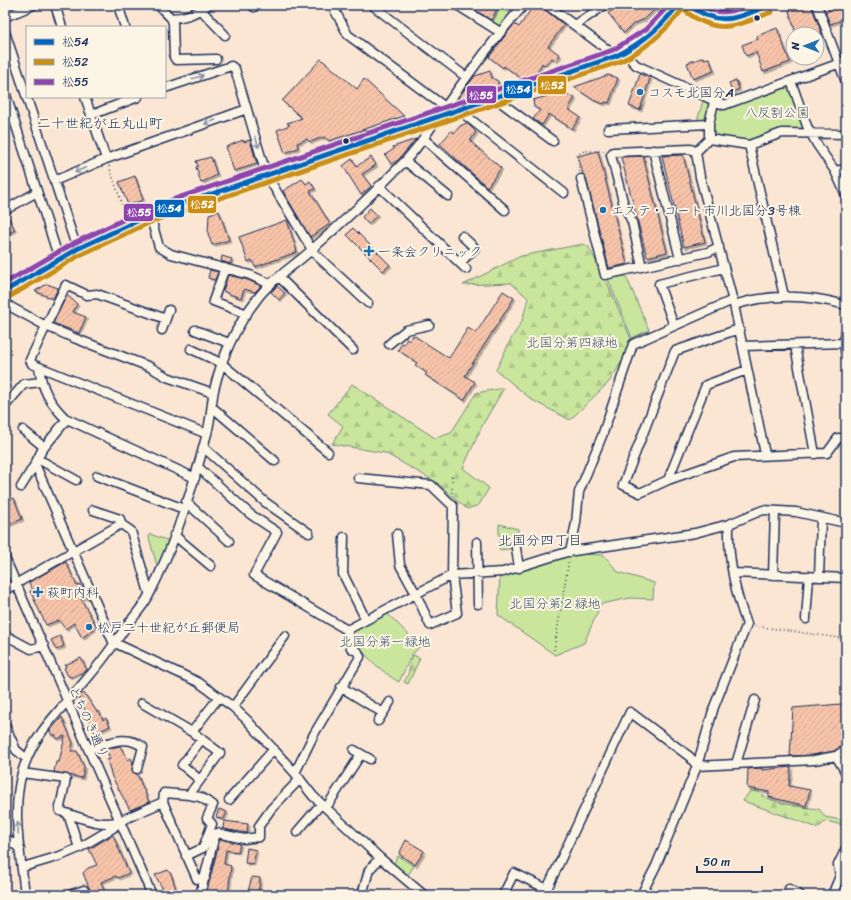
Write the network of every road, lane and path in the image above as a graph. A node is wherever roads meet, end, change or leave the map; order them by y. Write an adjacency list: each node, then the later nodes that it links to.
1 (34, 5): 18 (street)
2 (55, 5): 21 (street)
3 (118, 5): 22 (street)
4 (159, 5): 19 (street)
5 (337, 5): 40 (street)
6 (372, 5): 29 (street)
7 (458, 5): 24 (street)
8 (524, 5): 24 (street)
9 (547, 5): 20 (street)
10 (605, 5): 20 (street)
11 (678, 5): 26 (main road)
12 (689, 5): 15 (street)
13 (704, 5): 14 (street)
14 (746, 5)
15 (770, 5)
16 (817, 5): 28 (street)
17 (204, 8): 19 (street); 25 (street)
18 (5, 17)
19 (171, 18): 27 (street)
20 (574, 25): 26 (street)
21 (62, 26)
22 (125, 26)
23 (5, 32): 34 (street)
24 (500, 32): 29 (street)
25 (225, 34)
26 (620, 54): 38 (main road); 39 (street)
27 (216, 59)
28 (842, 62): 30 (street); 31 (street)
29 (466, 77): 40 (street)
30 (791, 81): 39 (street); 47 (street)
31 (846, 82)
32 (166, 88): 41 (street, one-way to 41)
33 (5, 92): 64 (street)
34 (26, 96)
35 (27, 98): 62 (street)
36 (85, 98): 43 (street)
37 (135, 98): 43 (street)
38 (495, 98): 42 (main road); 51 (street)
39 (714, 102): 45 (street)
40 (445, 107): 44 (street)
41 (247, 109): 56 (street, one-way to 56); 60 (street, one-way to 60)
42 (460, 110): 44 (main road); 65 (street)
43 (92, 115): 56 (street)
44 (437, 118): 49 (street); 60 (main road)
45 (709, 124): 46 (street); 50 (street)
46 (608, 129)
47 (811, 132): 48 (street); 52 (street); 59 (street)
48 (846, 134)
49 (424, 139): 57 (street); 69 (street)
50 (709, 139): 52 (street); 55 (street)
51 (553, 141)
52 (750, 145): 84 (street)
53 (653, 150): 54 (street); 55 (street); 77 (street)
54 (613, 152): 61 (path); 78 (street)
55 (696, 152): 73 (street)
56 (106, 159): 62 (street, one-way to 62); 71 (path)
57 (405, 161): 63 (street); 67 (street)
58 (846, 169): 59 (street)
59 (835, 171): 66 (street)
60 (268, 174): 70 (main road); 75 (street)
61 (581, 179): 78 (street)
62 (54, 181): 74 (street)
63 (379, 186): 72 (street); 75 (street)
64 (37, 192): 68 (street); 76 (street)
65 (564, 193)
66 (846, 195)
67 (448, 196)
68 (5, 210)
69 (505, 210)
70 (150, 215): 74 (main road); 79 (street)
71 (126, 216)
72 (462, 236)
73 (719, 247): 77 (street); 80 (street)
74 (77, 249): 76 (main road)
75 (312, 249): 81 (street); 87 (street)
76 (59, 259): 83 (main road)
77 (680, 259): 78 (street)
78 (642, 267)
79 (225, 268): 82 (street); 90 (street)
80 (724, 268): 86 (street); 94 (street)
81 (279, 277): 82 (street); 105 (street)
82 (270, 284): 90 (street)
83 (5, 291)
84 (784, 296): 86 (street); 88 (street)
85 (5, 302): 93 (street)
86 (733, 302): 94 (street); 95 (street)
87 (368, 303)
88 (846, 305)
89 (168, 310): 91 (street)
90 (247, 314): 99 (street)
91 (166, 318): 93 (street); 96 (street)
92 (429, 325): 101 (street)
93 (46, 326): 108 (street); 111 (street)
94 (674, 326): 149 (street)
95 (739, 329): 102 (street); 131 (street)
96 (162, 330)
97 (195, 330): 99 (street)
98 (846, 331): 100 (street)
99 (229, 343): 107 (street)
100 (844, 343): 103 (street); 106 (street)
101 (389, 344)
102 (743, 346): 103 (street); 109 (street)
103 (795, 346): 122 (street)
104 (191, 350): 107 (street)
105 (353, 350)
106 (846, 357)
107 (221, 362): 111 (street); 120 (street)
108 (39, 367): 110 (street); 116 (street)
109 (747, 370): 121 (street); 131 (street)
110 (41, 382): 112 (street); 114 (street)
111 (214, 393): 113 (street)
112 (5, 406)
113 (212, 406): 116 (street); 123 (street)
114 (67, 419): 118 (street); 128 (street)
115 (23, 430): 118 (street)
116 (207, 434): 119 (street)
117 (846, 438): 122 (street)
118 (44, 447): 124 (street)
119 (203, 448): 125 (street); 141 (street)
120 (328, 452)
121 (765, 454): 122 (street); 131 (street)
122 (815, 454)
123 (275, 461)
124 (36, 462): 130 (street); 132 (street); 148 (street)
125 (198, 467): 128 (street); 168 (street)
126 (97, 476): 133 (street)
127 (452, 476): 134 (path)
128 (195, 478): 133 (street)
129 (358, 478): 134 (street)
130 (76, 480)
131 (668, 480)
132 (21, 487)
133 (185, 506): 143 (street); 145 (street)
134 (453, 506): 154 (street)
135 (94, 510): 139 (street)
136 (775, 511): 137 (street); 140 (street); 156 (street)
137 (822, 519): 138 (street); 158 (street)
138 (846, 523)
139 (121, 524): 148 (street); 162 (street)
140 (729, 524): 149 (street); 153 (street)
141 (309, 533)
142 (397, 534): 163 (street)
143 (174, 535): 151 (street); 162 (street)
144 (344, 537): 166 (street)
145 (229, 541)
146 (478, 542): 155 (street)
147 (516, 548): 152 (street)
148 (72, 551): 160 (street); 172 (street)
149 (570, 552): 152 (street); 174 (path)
150 (5, 558): 160 (street, とちのき通り)
151 (211, 566)
152 (519, 568): 155 (street)
153 (733, 573): 156 (street); 167 (street)
154 (452, 574): 155 (street); 163 (street); 163 (street)
155 (478, 574): 164 (street)
156 (773, 575): 157 (street)
157 (809, 576): 158 (street); 165 (street)
158 (819, 577): 159 (street)
159 (846, 578)
160 (16, 583): 161 (street); 173 (street, とちのき通り)
161 (5, 590)
162 (149, 593): 172 (street)
163 (416, 594): 166 (street)
164 (478, 604)
165 (806, 619)
166 (366, 620): 168 (street)
167 (747, 624): 171 (path); 194 (street)
168 (347, 630): 175 (street)
169 (5, 635): 173 (street)
170 (285, 636): 181 (street)
171 (846, 639)
172 (115, 644): 176 (street); 177 (street)
173 (44, 646): 177 (street, とちのき通り)
174 (554, 650)
175 (341, 687): 182 (street); 198 (street)
176 (219, 697): 181 (street); 185 (street)
177 (67, 700): 187 (street, とちのき通り); 191 (street)
178 (755, 700): 193 (street)
179 (390, 702): 182 (street)
180 (142, 703): 185 (street)
181 (233, 707): 188 (street)
182 (382, 713): 183 (street)
183 (378, 721)
184 (5, 725): 191 (street)
185 (192, 732): 186 (street)
186 (202, 739): 199 (street); 199 (street)
187 (88, 749): 195 (street); 205 (street, とちのき通り)
188 (274, 749): 198 (street); 201 (street)
189 (846, 749): 190 (street)
190 (836, 756): 193 (street); 197 (street)
191 (27, 759): 196 (street)
192 (370, 759): 203 (street)
193 (736, 764): 194 (street)
194 (697, 766): 225 (street); 226 (street)
195 (137, 769)
196 (22, 773): 204 (street); 210 (street, one-way to 196)
197 (846, 773)
198 (298, 776): 203 (street); 214 (street)
199 (200, 780): 200 (street)
200 (189, 795): 202 (street); 211 (street)
201 (229, 800)
202 (163, 802): 205 (street); 211 (street)
203 (324, 806): 206 (street); 212 (street)
204 (68, 814): 205 (street); 208 (street)
205 (120, 821): 208 (street); 220 (street, とちのき通り)
206 (297, 832)
207 (5, 837): 210 (street)
208 (79, 848): 213 (street)
209 (846, 848): 228 (street)
210 (20, 849): 213 (street)
211 (186, 856): 214 (street)
212 (380, 858): 215 (street); 222 (street)
213 (23, 867): 217 (street)
214 (205, 878): 221 (street)
215 (413, 886): 223 (street); 224 (street)
216 (789, 889): 227 (street)
217 (24, 895)
218 (69, 895): 219 (street)
219 (86, 895)
220 (152, 895)
221 (200, 895)
222 (362, 895)
223 (412, 895)
224 (424, 895)
225 (503, 895)
226 (641, 895)
227 (800, 895)
228 (832, 895)

